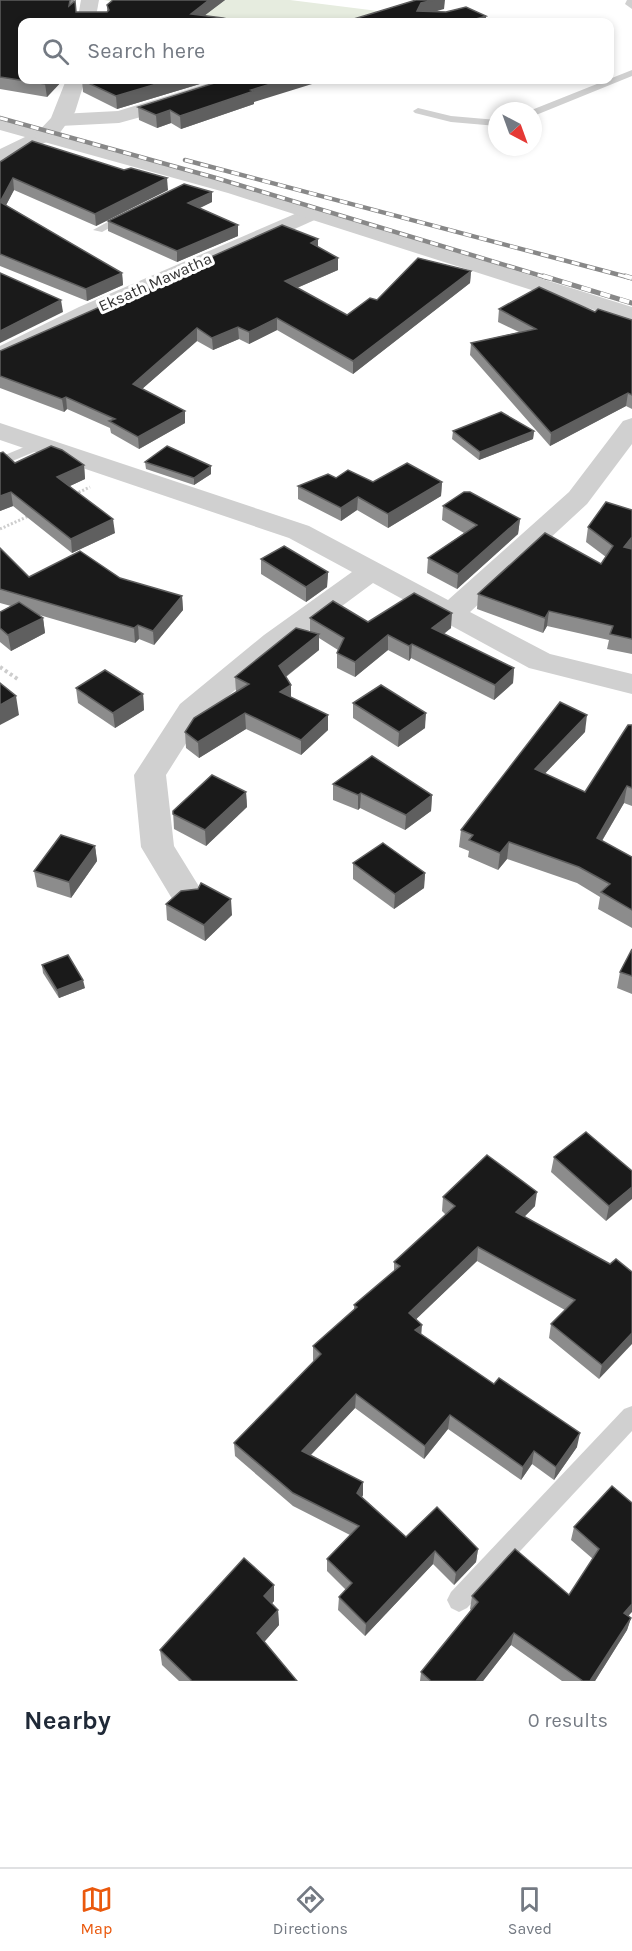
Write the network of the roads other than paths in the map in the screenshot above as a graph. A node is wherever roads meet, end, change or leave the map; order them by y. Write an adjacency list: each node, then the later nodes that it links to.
1 (90, 0): 4 (street)
2 (631, 0): 3 (lane)
3 (632, 6)
4 (90, 18)
5 (632, 73): 6 (lane)
6 (614, 80)
7 (74, 84): 12 (street)
8 (224, 84): 12 (street)
9 (605, 84): 10 (lane)
10 (542, 109)
11 (418, 111): 13 (lane)
12 (60, 120): 15 (street)
13 (488, 122)
14 (0, 124): 15 (street)
15 (44, 136): 16 (street); 17 (street)
16 (0, 158)
17 (202, 182): 18 (lane); 20 (street)
18 (182, 190)
19 (141, 209): 21 (lane)
20 (312, 213): 23 (street, Eksath Mawatha); 24 (street)
21 (98, 230)
22 (65, 302): 23 (street)
23 (87, 312): 25 (street, Eksath Mawatha)
24 (632, 315)
25 (0, 355)
26 (632, 426): 31 (street)
27 (0, 431): 28 (street)
28 (39, 445): 29 (lane); 30 (street)
29 (0, 462)
30 (372, 570): 31 (street); 33 (street)
31 (451, 613): 32 (street)
32 (632, 684)
33 (186, 893)
34 (632, 1416): 35 (lane)
35 (459, 1600)

